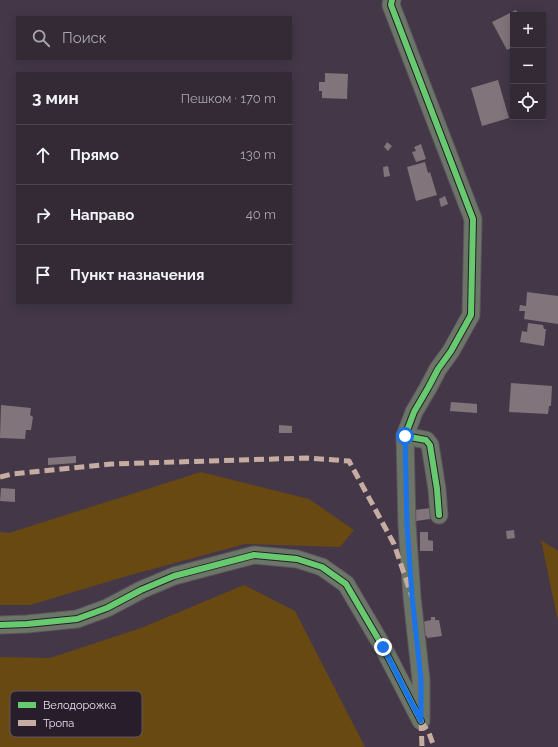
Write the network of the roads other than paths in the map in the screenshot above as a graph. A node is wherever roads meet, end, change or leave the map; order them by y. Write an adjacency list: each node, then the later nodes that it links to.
1 (392, 0): 2 (street)
2 (405, 436): 3 (street); 4 (street)
3 (439, 515)
4 (0, 625)

